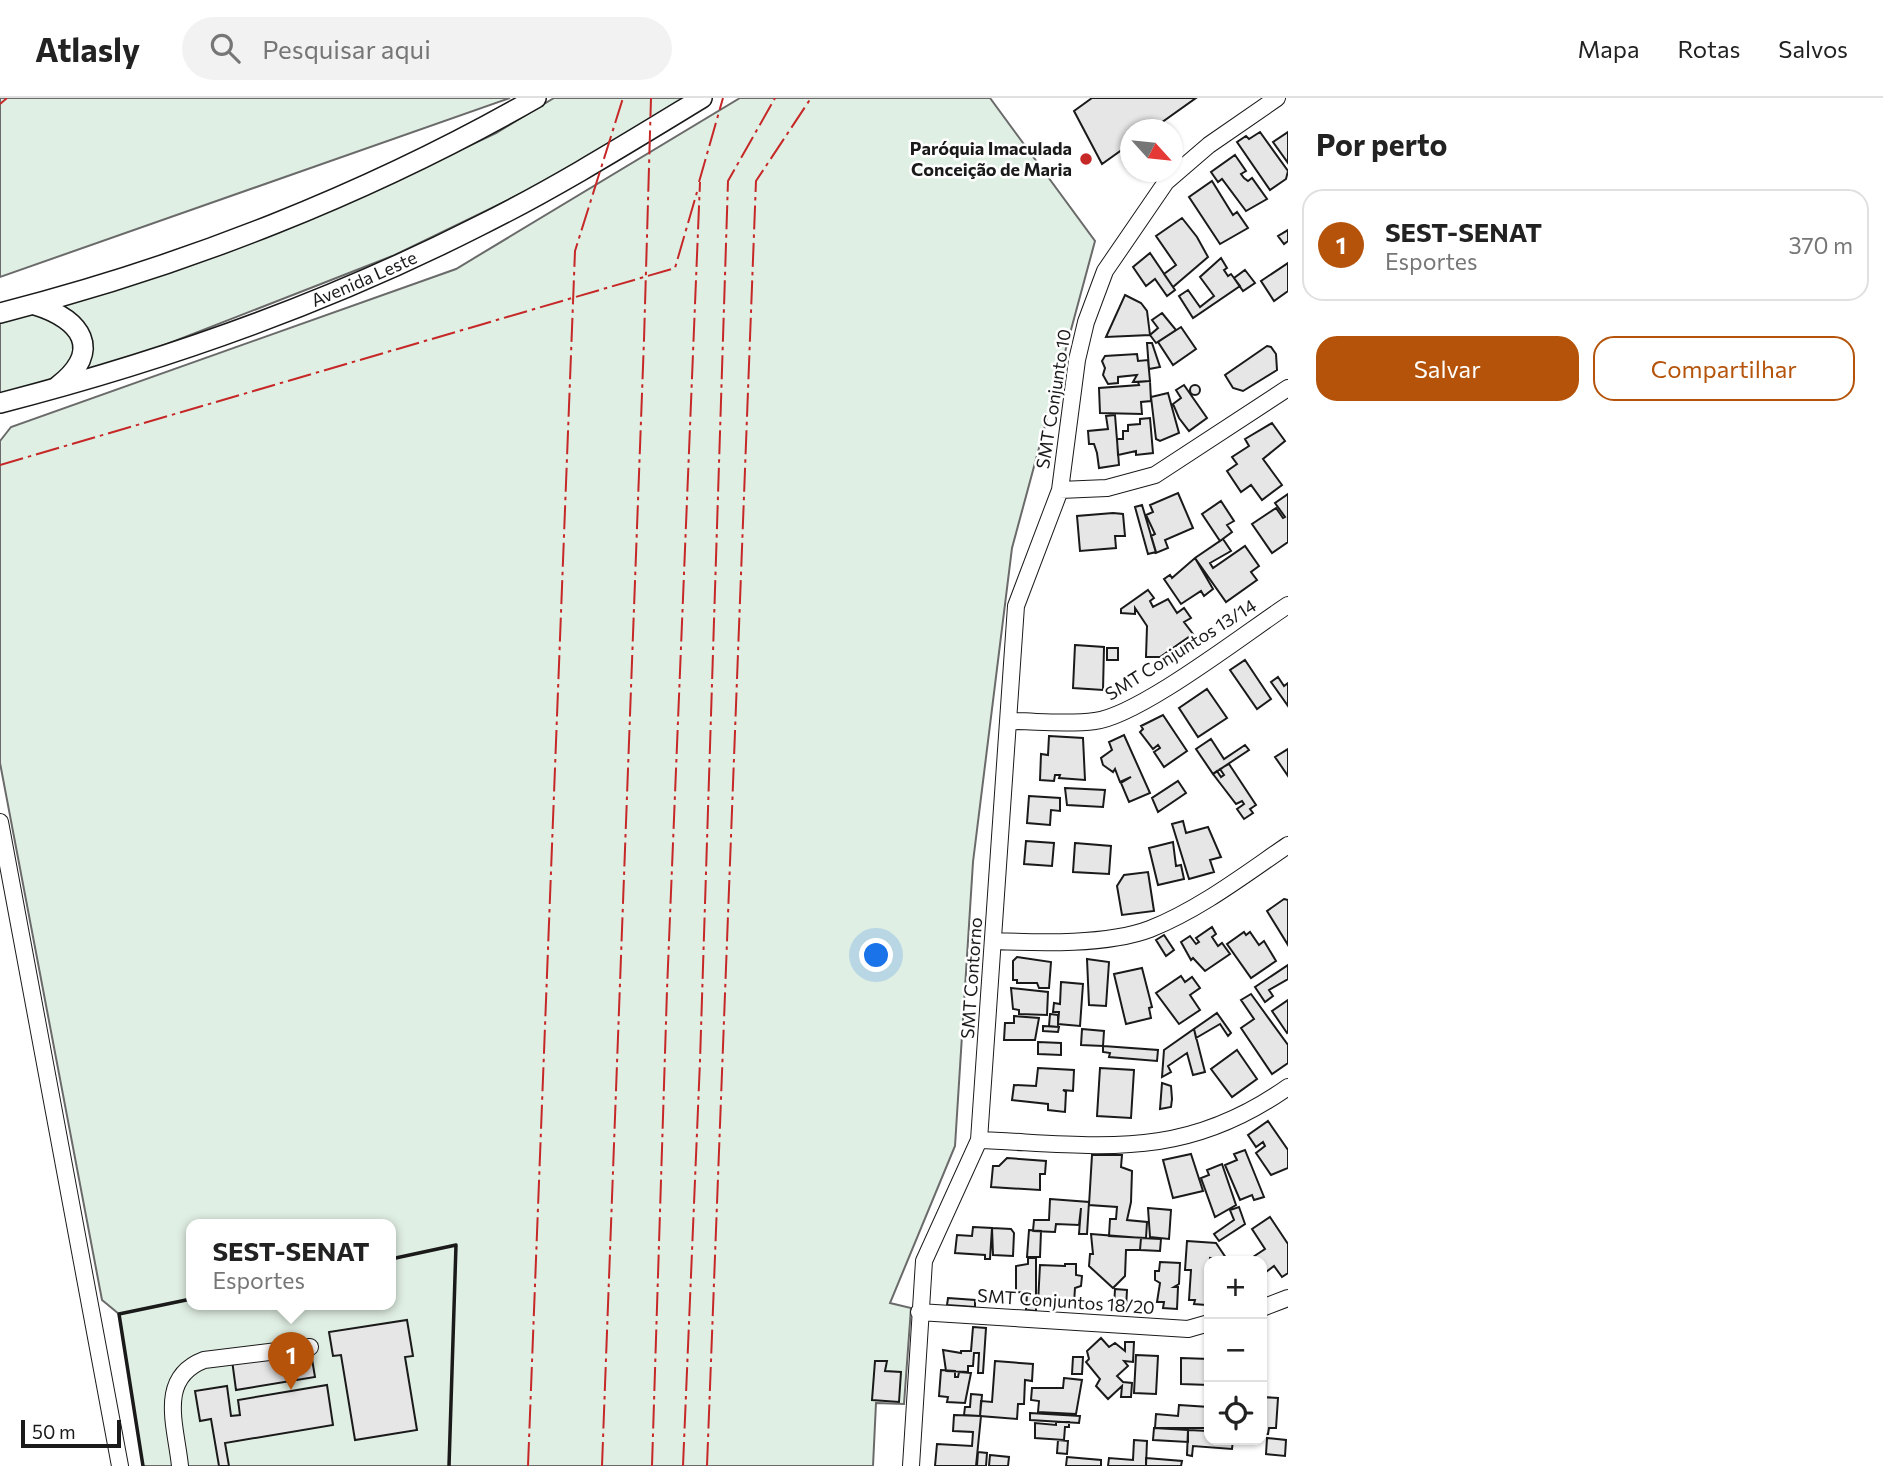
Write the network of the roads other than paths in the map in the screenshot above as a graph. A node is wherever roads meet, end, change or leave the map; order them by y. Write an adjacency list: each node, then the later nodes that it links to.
1 (536, 98): 4 (main road)
2 (702, 98): 7 (main road, Avenida Leste)
3 (1277, 98): 9 (street, SMT Conjunto 10)
4 (34, 305): 5 (main road); 7 (main road)
5 (0, 313)
6 (1288, 388): 9 (street)
7 (54, 389): 8 (main road, Avenida Leste)
8 (0, 403)
9 (1060, 490): 11 (street, SMT Contorno)
10 (1288, 604): 11 (street, SMT Conjuntos 13/14)
11 (1009, 721): 14 (street, SMT Contorno)
12 (0, 822): 22 (street)
13 (1288, 845): 14 (street)
14 (995, 941): 16 (street, SMT Contorno)
15 (1288, 1087): 16 (street)
16 (979, 1140): 19 (street, SMT Contorno)
17 (1288, 1298): 18 (street)
18 (1267, 1306)
19 (919, 1312): 20 (street, SMT Conjuntos 18/20); 24 (street, SMT Contorno)
20 (1204, 1325)
21 (310, 1348): 23 (street)
22 (120, 1466)
23 (180, 1466)
24 (911, 1466)

